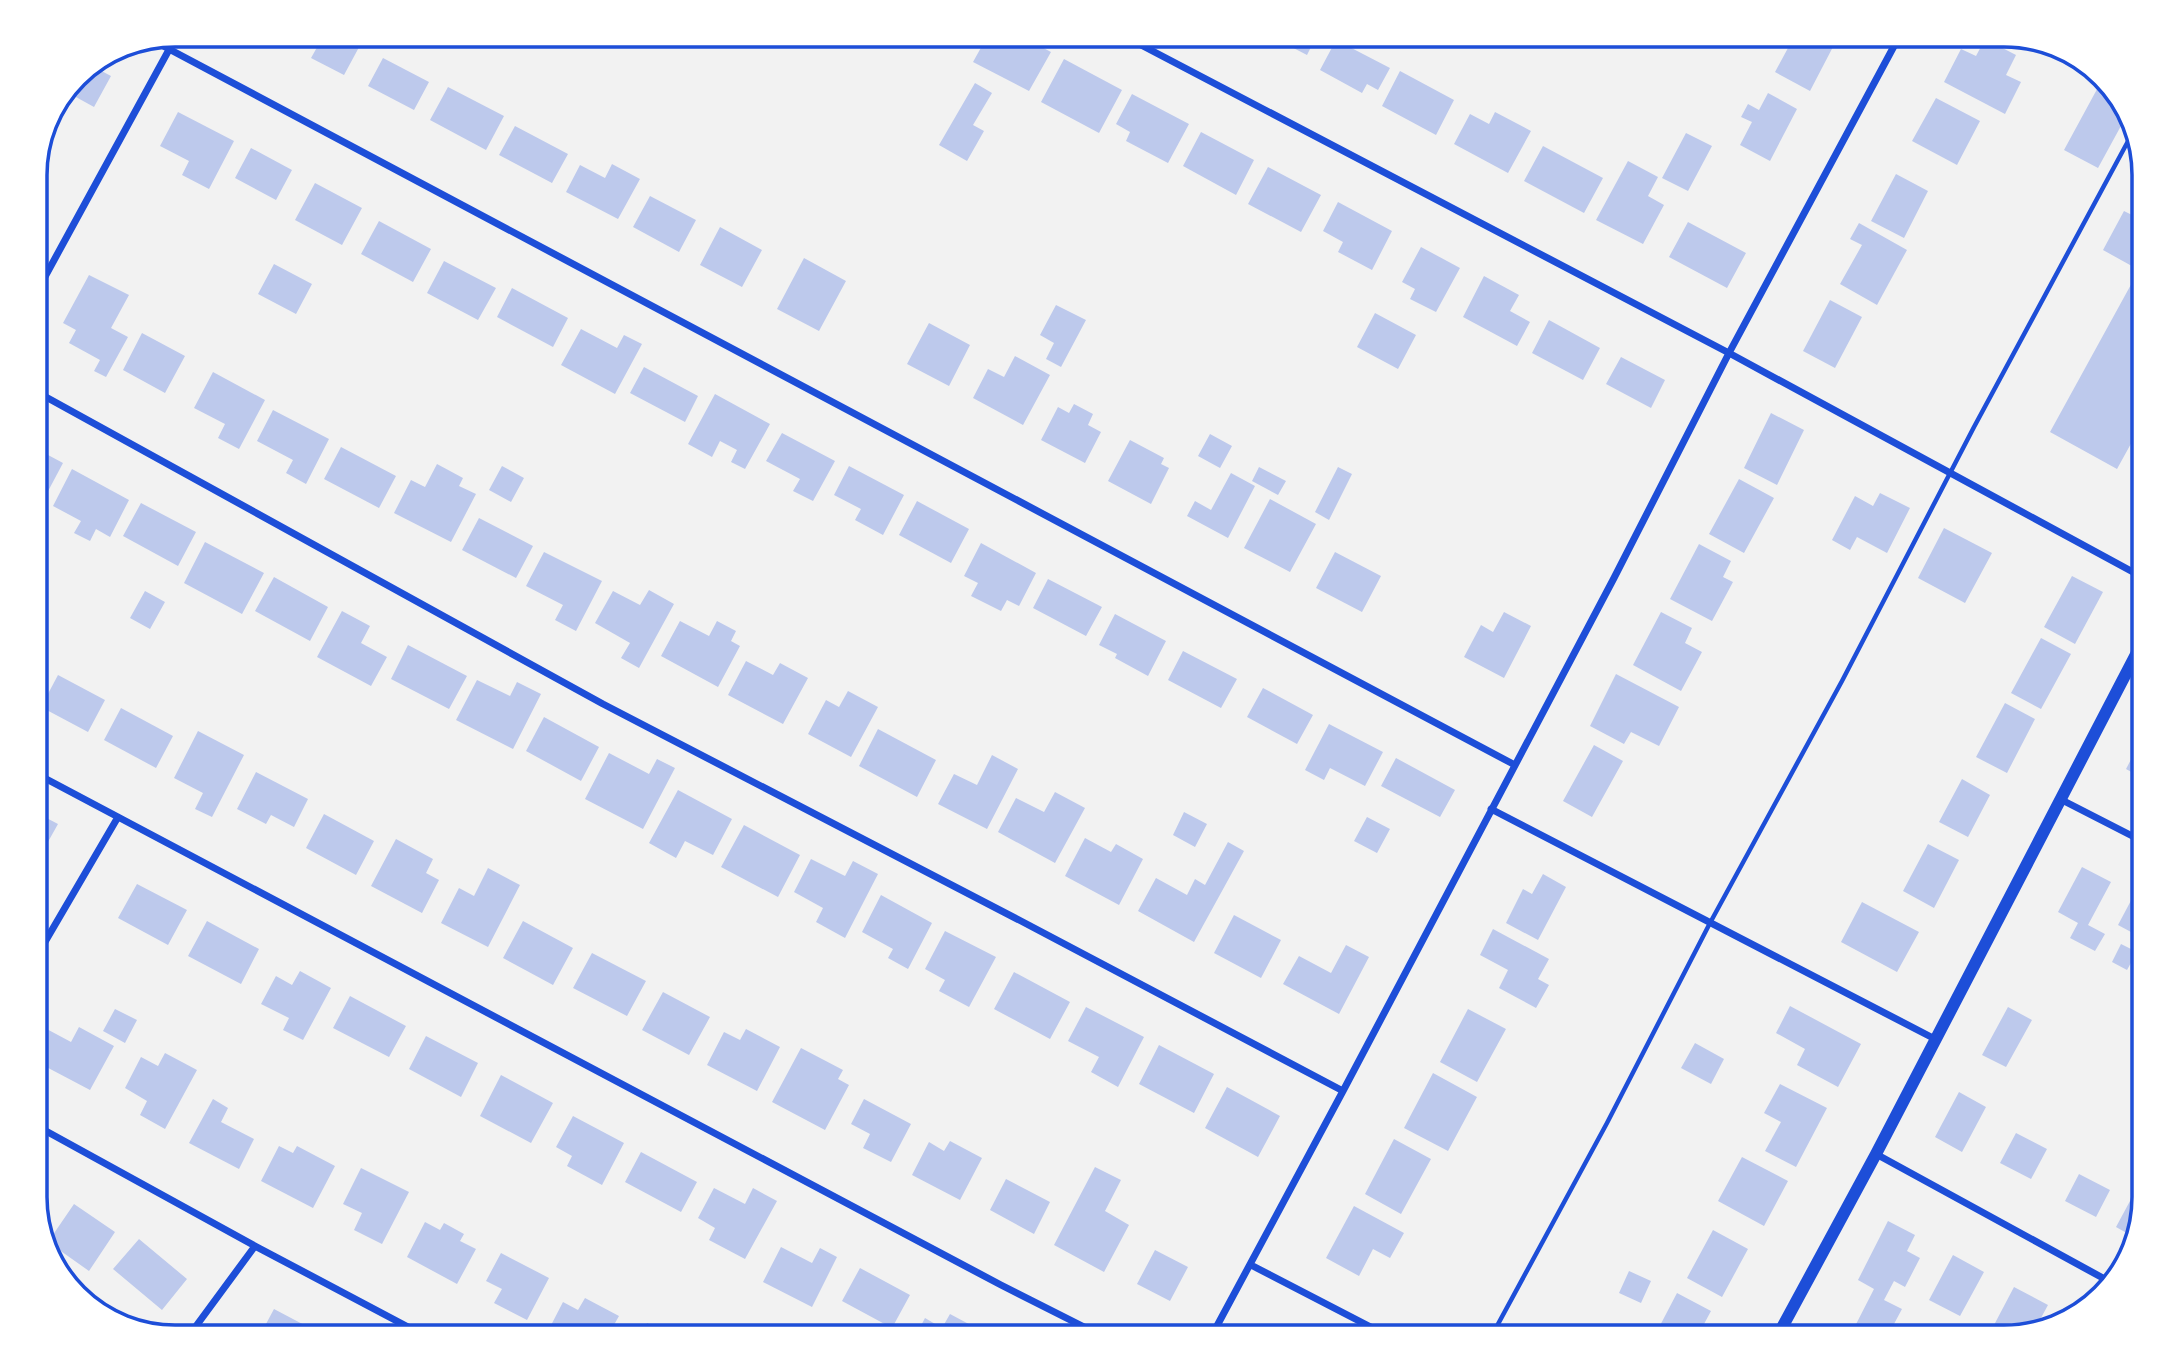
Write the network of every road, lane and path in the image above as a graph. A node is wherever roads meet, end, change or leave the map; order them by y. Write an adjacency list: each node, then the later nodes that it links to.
1 (1146, 47): 6 (street)
2 (1894, 47): 6 (street)
3 (169, 49): 5 (street); 11 (street)
4 (2127, 143): 8 (lane)
5 (48, 271)
6 (1729, 353): 8 (street); 11 (street)
7 (48, 398): 20 (street)
8 (1951, 473): 9 (street); 17 (lane)
9 (2132, 571)
10 (2132, 662): 13 (street)
11 (1515, 765): 14 (street)
12 (48, 780): 15 (street)
13 (2060, 799): 16 (street); 19 (street)
14 (1491, 809): 17 (street); 20 (street)
15 (118, 817): 18 (street); 28 (street)
16 (2132, 836)
17 (1710, 923): 19 (street); 31 (lane)
18 (48, 937)
19 (1935, 1039): 22 (street)
20 (1343, 1091): 24 (street)
21 (48, 1132): 23 (street)
22 (1876, 1154): 25 (street); 32 (street)
23 (255, 1246): 26 (street); 27 (street)
24 (1251, 1265): 29 (street); 30 (street)
25 (2102, 1278)
26 (197, 1325)
27 (404, 1325)
28 (1081, 1325)
29 (1217, 1325)
30 (1367, 1325)
31 (1498, 1325)
32 (1783, 1325)

